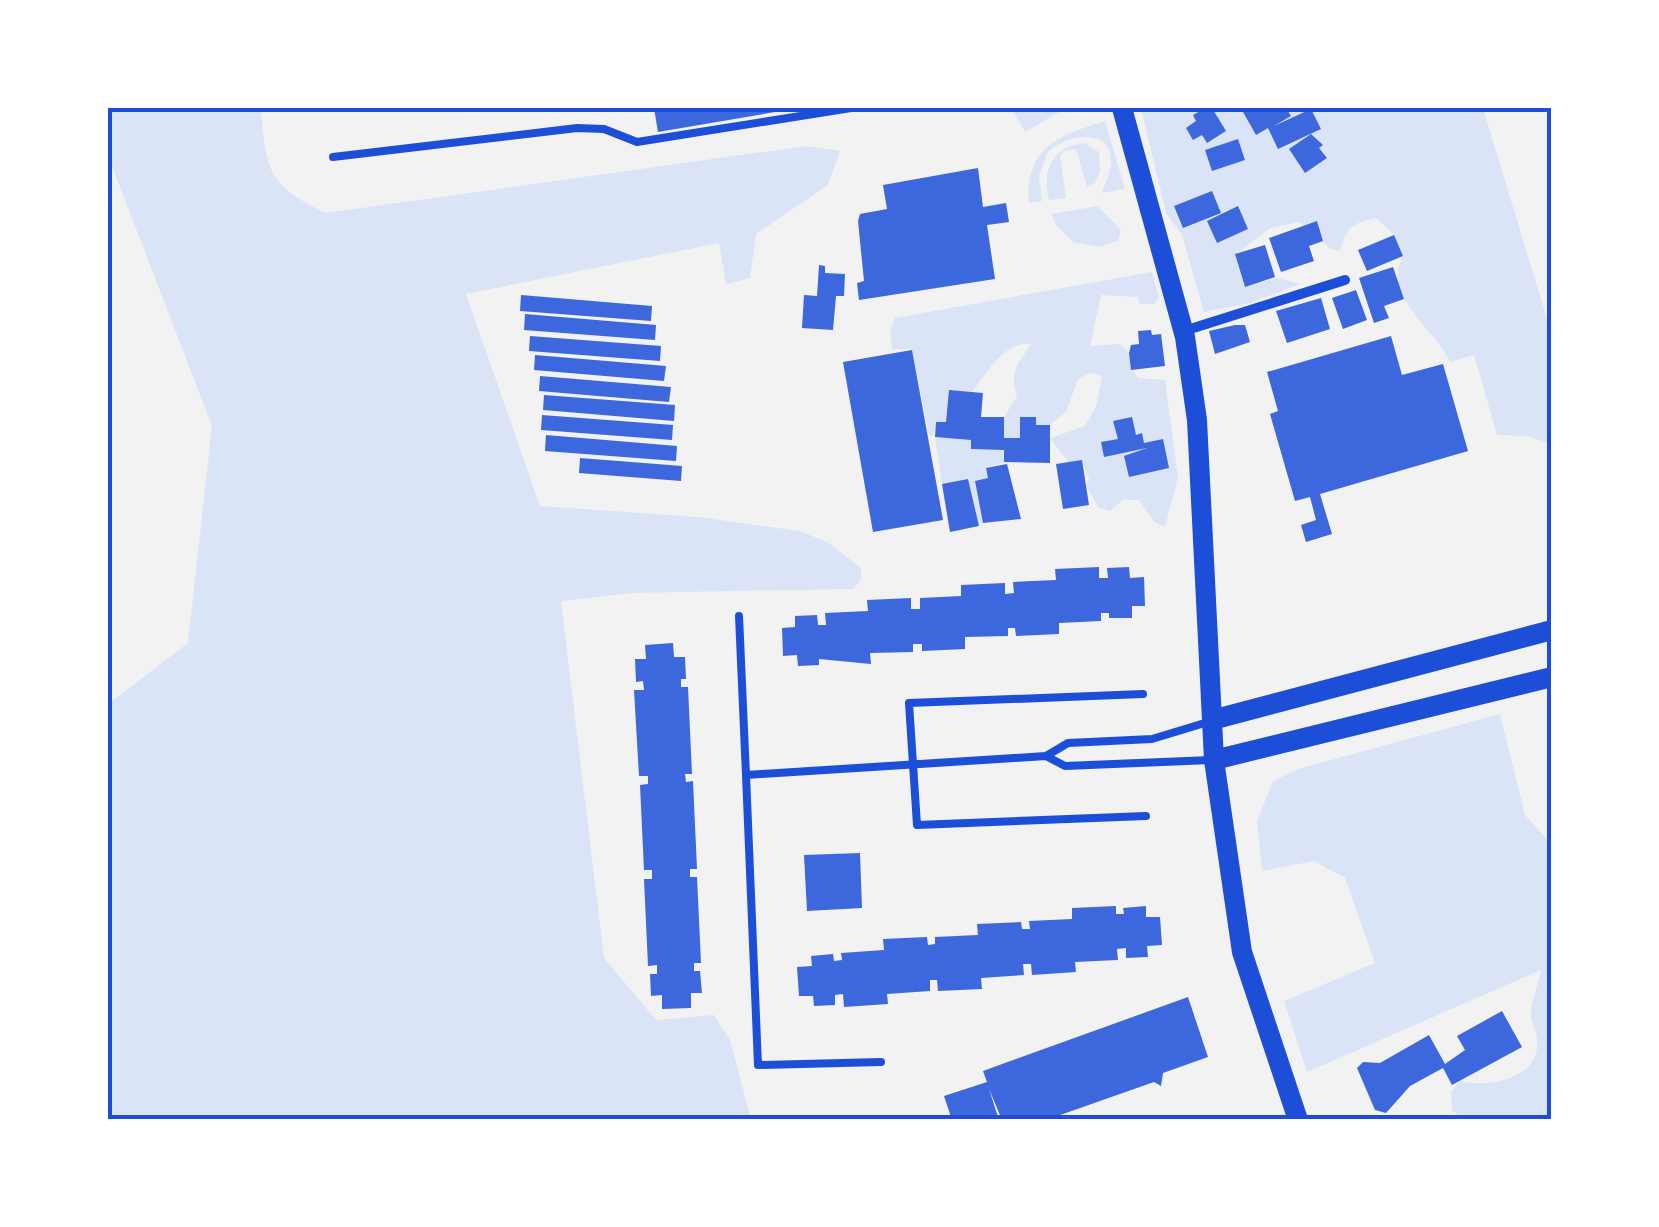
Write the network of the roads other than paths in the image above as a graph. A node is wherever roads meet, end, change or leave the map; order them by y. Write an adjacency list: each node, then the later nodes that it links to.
1 (851, 108): 3 (lane)
2 (1122, 108): 5 (main road)
3 (334, 157)
4 (1345, 280): 5 (street)
5 (1184, 331): 10 (main road)
6 (739, 616): 14 (lane)
7 (1552, 630): 10 (main road)
8 (1552, 677): 12 (main road)
9 (1143, 694): 13 (lane)
10 (1212, 720): 11 (lane); 12 (main road)
11 (1046, 756): 12 (lane); 13 (lane)
12 (1214, 760): 17 (main road)
13 (913, 764): 14 (lane); 15 (lane)
14 (746, 775): 16 (lane)
15 (1146, 816)
16 (881, 1062)
17 (1298, 1120)

